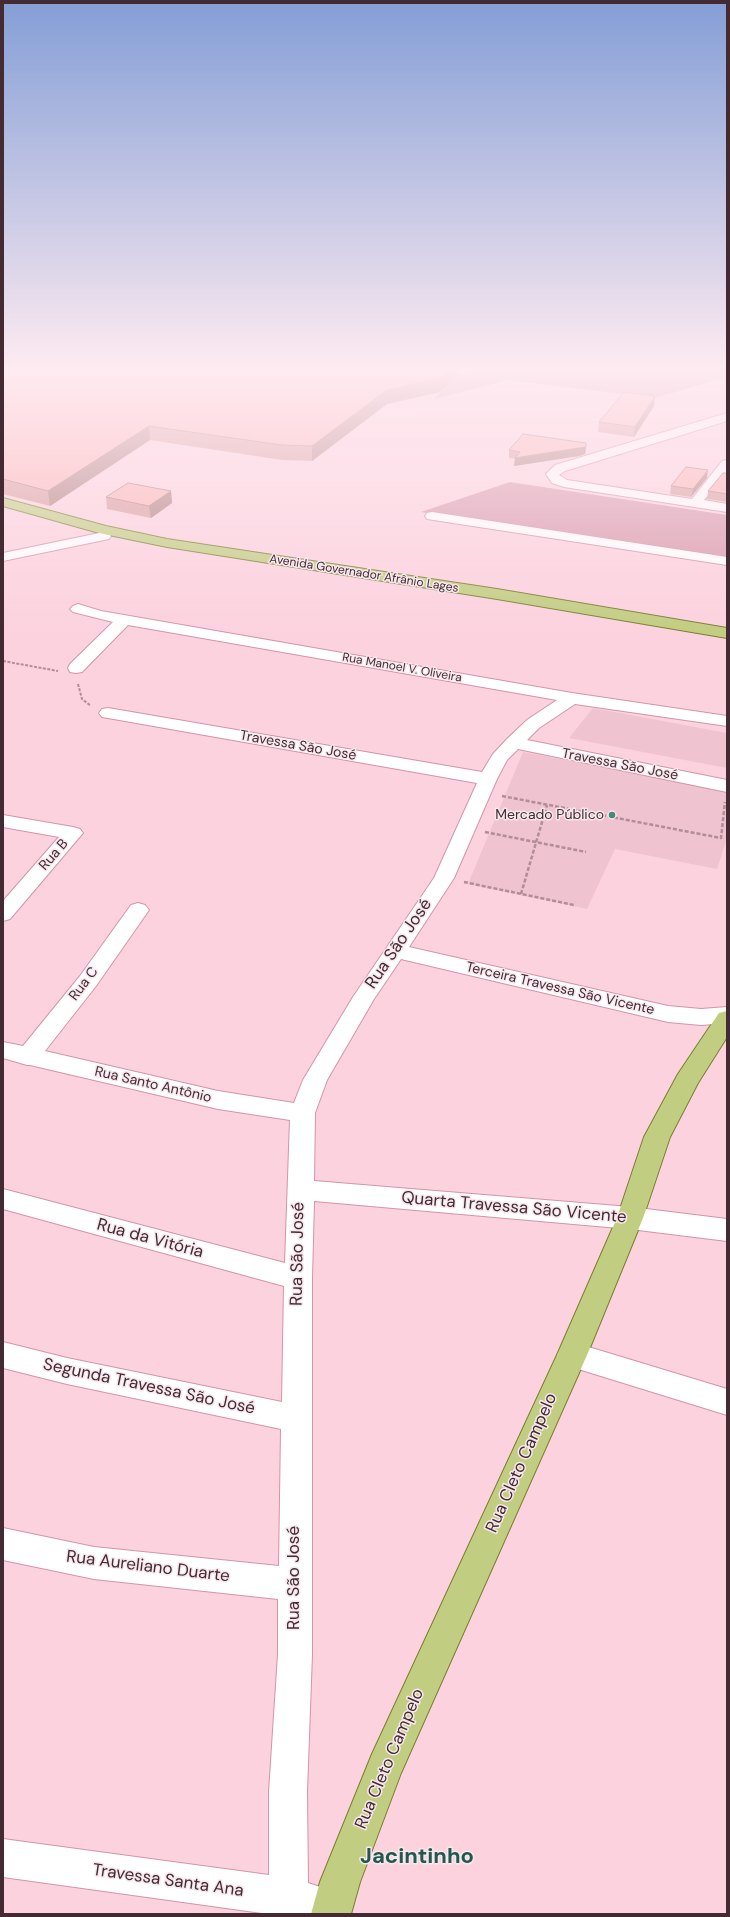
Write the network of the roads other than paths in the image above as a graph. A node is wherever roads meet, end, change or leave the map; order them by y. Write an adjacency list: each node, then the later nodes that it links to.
1 (594, 457): 4 (street)
2 (727, 464): 4 (street)
3 (3, 502): 11 (main road, Avenida Governador Afrânio Lages)
4 (695, 503): 5 (street)
5 (727, 508)
6 (3, 509): 8 (main road, Avenida Governador Afrânio Lages)
7 (432, 516): 10 (street)
8 (104, 536): 9 (street); 11 (main road, Avenida Governador Afrânio Lages)
9 (3, 557)
10 (727, 561)
11 (491, 597): 14 (main road); 15 (main road, Avenida Governador Afrânio Lages); 16 (main road, Avenida Governador Afrânio Lages); 17 (main road)
12 (78, 609): 13 (street, Rua Manoel V. Oliveira)
13 (125, 619): 18 (street); 19 (street, Rua Manoel V. Oliveira)
14 (727, 626)
15 (727, 633)
16 (727, 640)
17 (727, 647)
18 (76, 668)
19 (572, 698): 21 (street, Rua Manoel V. Oliveira); 22 (street, Rua São José)
20 (108, 713): 23 (street, Travessa São José)
21 (727, 721)
22 (513, 743): 23 (street, Rua São José); 24 (street, Travessa São José)
23 (485, 785): 28 (street, Rua São José)
24 (727, 786)
25 (3, 821): 27 (street, Rua B)
26 (138, 910): 32 (street, Rua C)
27 (3, 914)
28 (395, 951): 29 (street, Terceira Travessa São Vicente); 33 (street, Rua São José)
29 (727, 1015)
30 (727, 1019): 36 (main road, Rua Cleto Campelo)
31 (3, 1050): 32 (street, Rua Santo Antônio)
32 (27, 1057): 33 (street, Rua Santo Antônio)
33 (304, 1114): 34 (street, Rua São José)
34 (300, 1190): 36 (street, Quarta Travessa São Vicente); 38 (street, Rua São José)
35 (3, 1199): 38 (street, Rua da Vitória)
36 (630, 1218): 37 (street, Quarta Travessa São Vicente); 40 (main road, Rua Cleto Campelo)
37 (727, 1230)
38 (298, 1278): 42 (street, Rua São José)
39 (3, 1355): 42 (street, Segunda Travessa São José)
40 (572, 1355): 41 (street); 47 (main road, Rua Cleto Campelo)
41 (727, 1402)
42 (296, 1418): 44 (street, Rua São José)
43 (3, 1544): 44 (street, Rua Aureliano Duarte)
44 (294, 1584): 46 (street, Rua São José)
45 (3, 1858): 46 (street, Travessa Santa Ana)
46 (289, 1897): 47 (street, Travessa Santa Ana)
47 (331, 1912)

